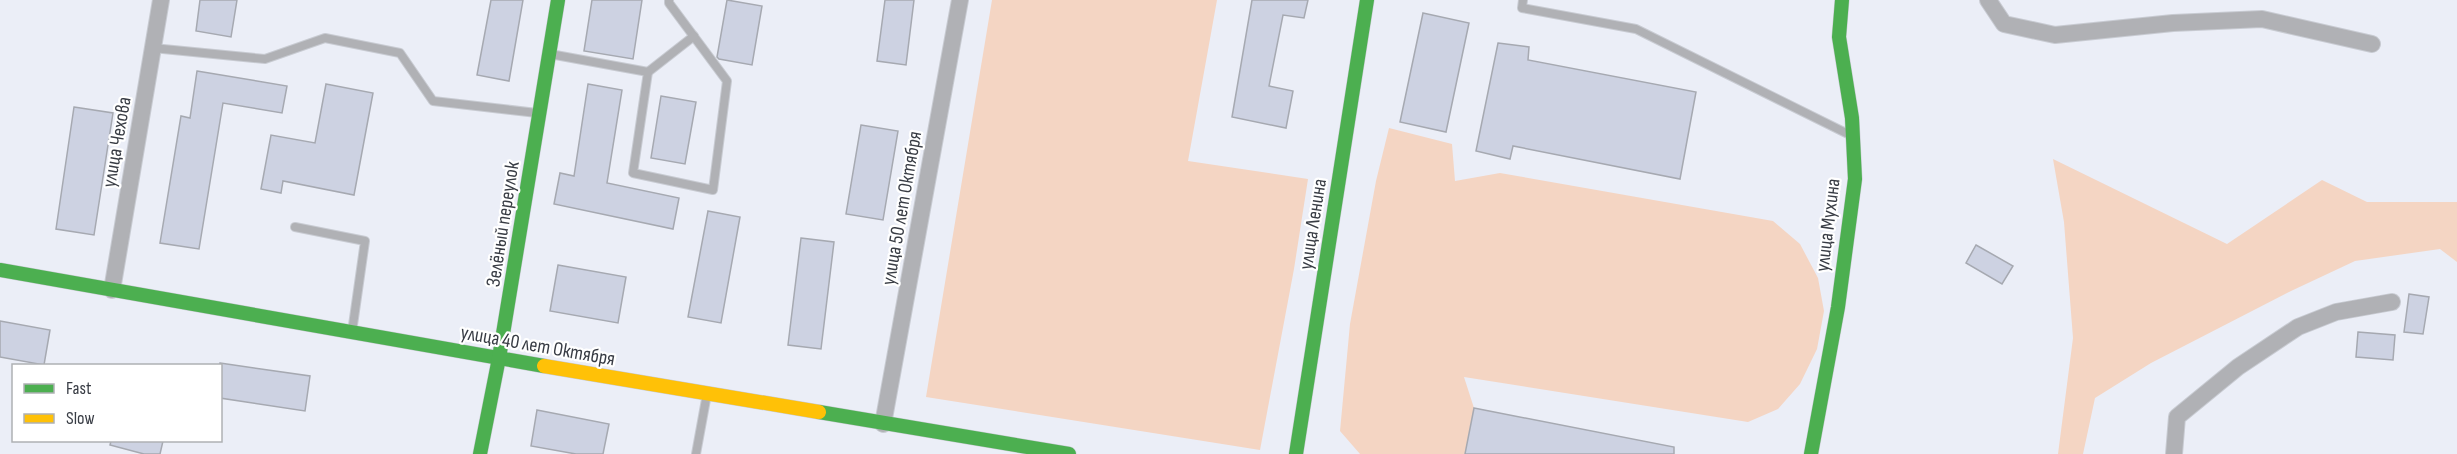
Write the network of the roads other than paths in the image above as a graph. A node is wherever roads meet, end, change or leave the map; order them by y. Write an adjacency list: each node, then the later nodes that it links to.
1 (161, 0): 11 (street, улица Чехова)
2 (558, 0): 12 (street, Зелёный переулок)
3 (669, 0): 9 (lane)
4 (960, 0): 23 (street, улица 50 лет Октября)
5 (1367, 0): 27 (street, улица Ленина)
6 (1523, 0): 15 (lane)
7 (1842, 0): 15 (street, улица Мухина)
8 (1988, 0): 10 (street)
9 (694, 36): 13 (lane); 13 (lane)
10 (2372, 44)
11 (153, 48): 14 (lane); 18 (street, улица Чехова)
12 (549, 54): 13 (lane); 14 (street, Зелёный переулок)
13 (648, 72)
14 (540, 113): 21 (street, Зелёный переулок)
15 (1853, 136): 28 (street, улица Мухина)
16 (295, 227): 20 (lane)
17 (0, 270): 18 (street, улица 40 лет Октября)
18 (112, 290): 20 (street, улица 40 лет Октября)
19 (2392, 302): 29 (street)
20 (352, 332): 21 (street, улица 40 лет Октября)
21 (499, 358): 22 (street, улица 40 лет Октября); 24 (street, Зелёный переулок)
22 (707, 394): 23 (street, улица 40 лет Октября); 25 (lane)
23 (883, 424): 26 (street, улица 40 лет Октября)
24 (480, 454)
25 (696, 454)
26 (1069, 454)
27 (1296, 454)
28 (1811, 454)
29 (2174, 454)

